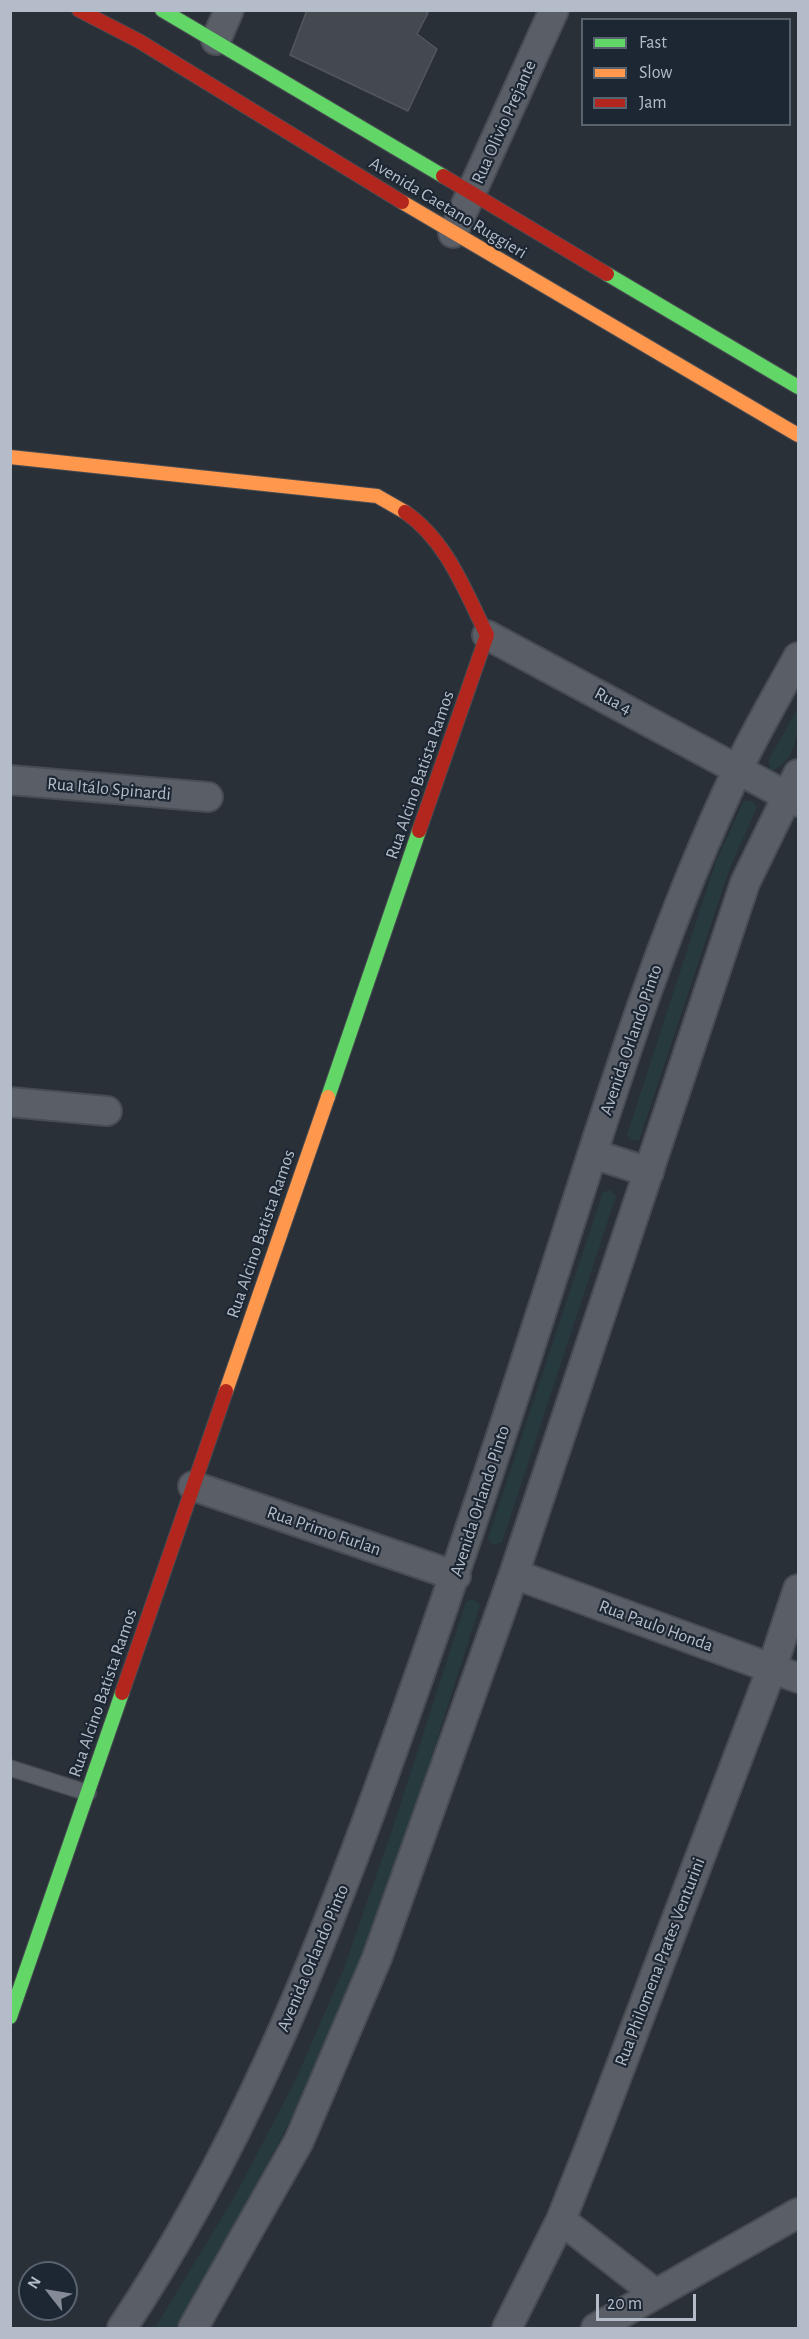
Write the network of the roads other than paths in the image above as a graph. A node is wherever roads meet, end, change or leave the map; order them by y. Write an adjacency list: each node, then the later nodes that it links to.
1 (79, 10): 7 (street, Avenida Caetano Ruggieri)
2 (162, 10): 5 (street, Avenida Caetano Ruggieri)
3 (229, 10): 5 (street)
4 (554, 10): 6 (street, Rua Olivio Prejante)
5 (216, 40): 6 (street, Avenida Caetano Ruggieri)
6 (471, 195): 7 (street, Rua Olivio Prejante); 8 (street, Avenida Caetano Ruggieri)
7 (453, 233): 9 (street, Avenida Caetano Ruggieri)
8 (798, 387)
9 (798, 435)
10 (10, 457): 11 (street)
11 (487, 634): 13 (street, Rua 4); 21 (street, Rua Alcino Batista Ramos)
12 (798, 657): 13 (street, Avenida Orlando Pinto)
13 (738, 768): 15 (street, Rua 4); 19 (street, Avenida Orlando Pinto)
14 (10, 780): 16 (street, Rua Itálo Spinardi)
15 (794, 790): 20 (street)
16 (208, 798)
17 (10, 1102): 18 (street)
18 (107, 1111)
19 (592, 1154): 20 (street); 23 (street, Avenida Orlando Pinto)
20 (649, 1172): 22 (street)
21 (193, 1486): 23 (street, Rua Primo Furlan); 28 (street, Rua Alcino Batista Ramos)
22 (514, 1574): 25 (street, Rua Paulo Honda); 34 (street)
23 (456, 1576): 33 (street, Avenida Orlando Pinto)
24 (798, 1589): 25 (street, Rua Philomena Prates Venturini)
25 (772, 1668): 26 (street, Rua Paulo Honda); 31 (street, Rua Philomena Prates Venturini)
26 (798, 1678)
27 (10, 1768): 28 (lane)
28 (88, 1792): 29 (street, Rua Alcino Batista Ramos)
29 (10, 2018)
30 (798, 2213): 32 (street)
31 (561, 2220): 32 (street); 35 (street, Rua Philomena Prates Venturini)
32 (656, 2294): 36 (street)
33 (122, 2328)
34 (193, 2328)
35 (507, 2328)
36 (596, 2328)

